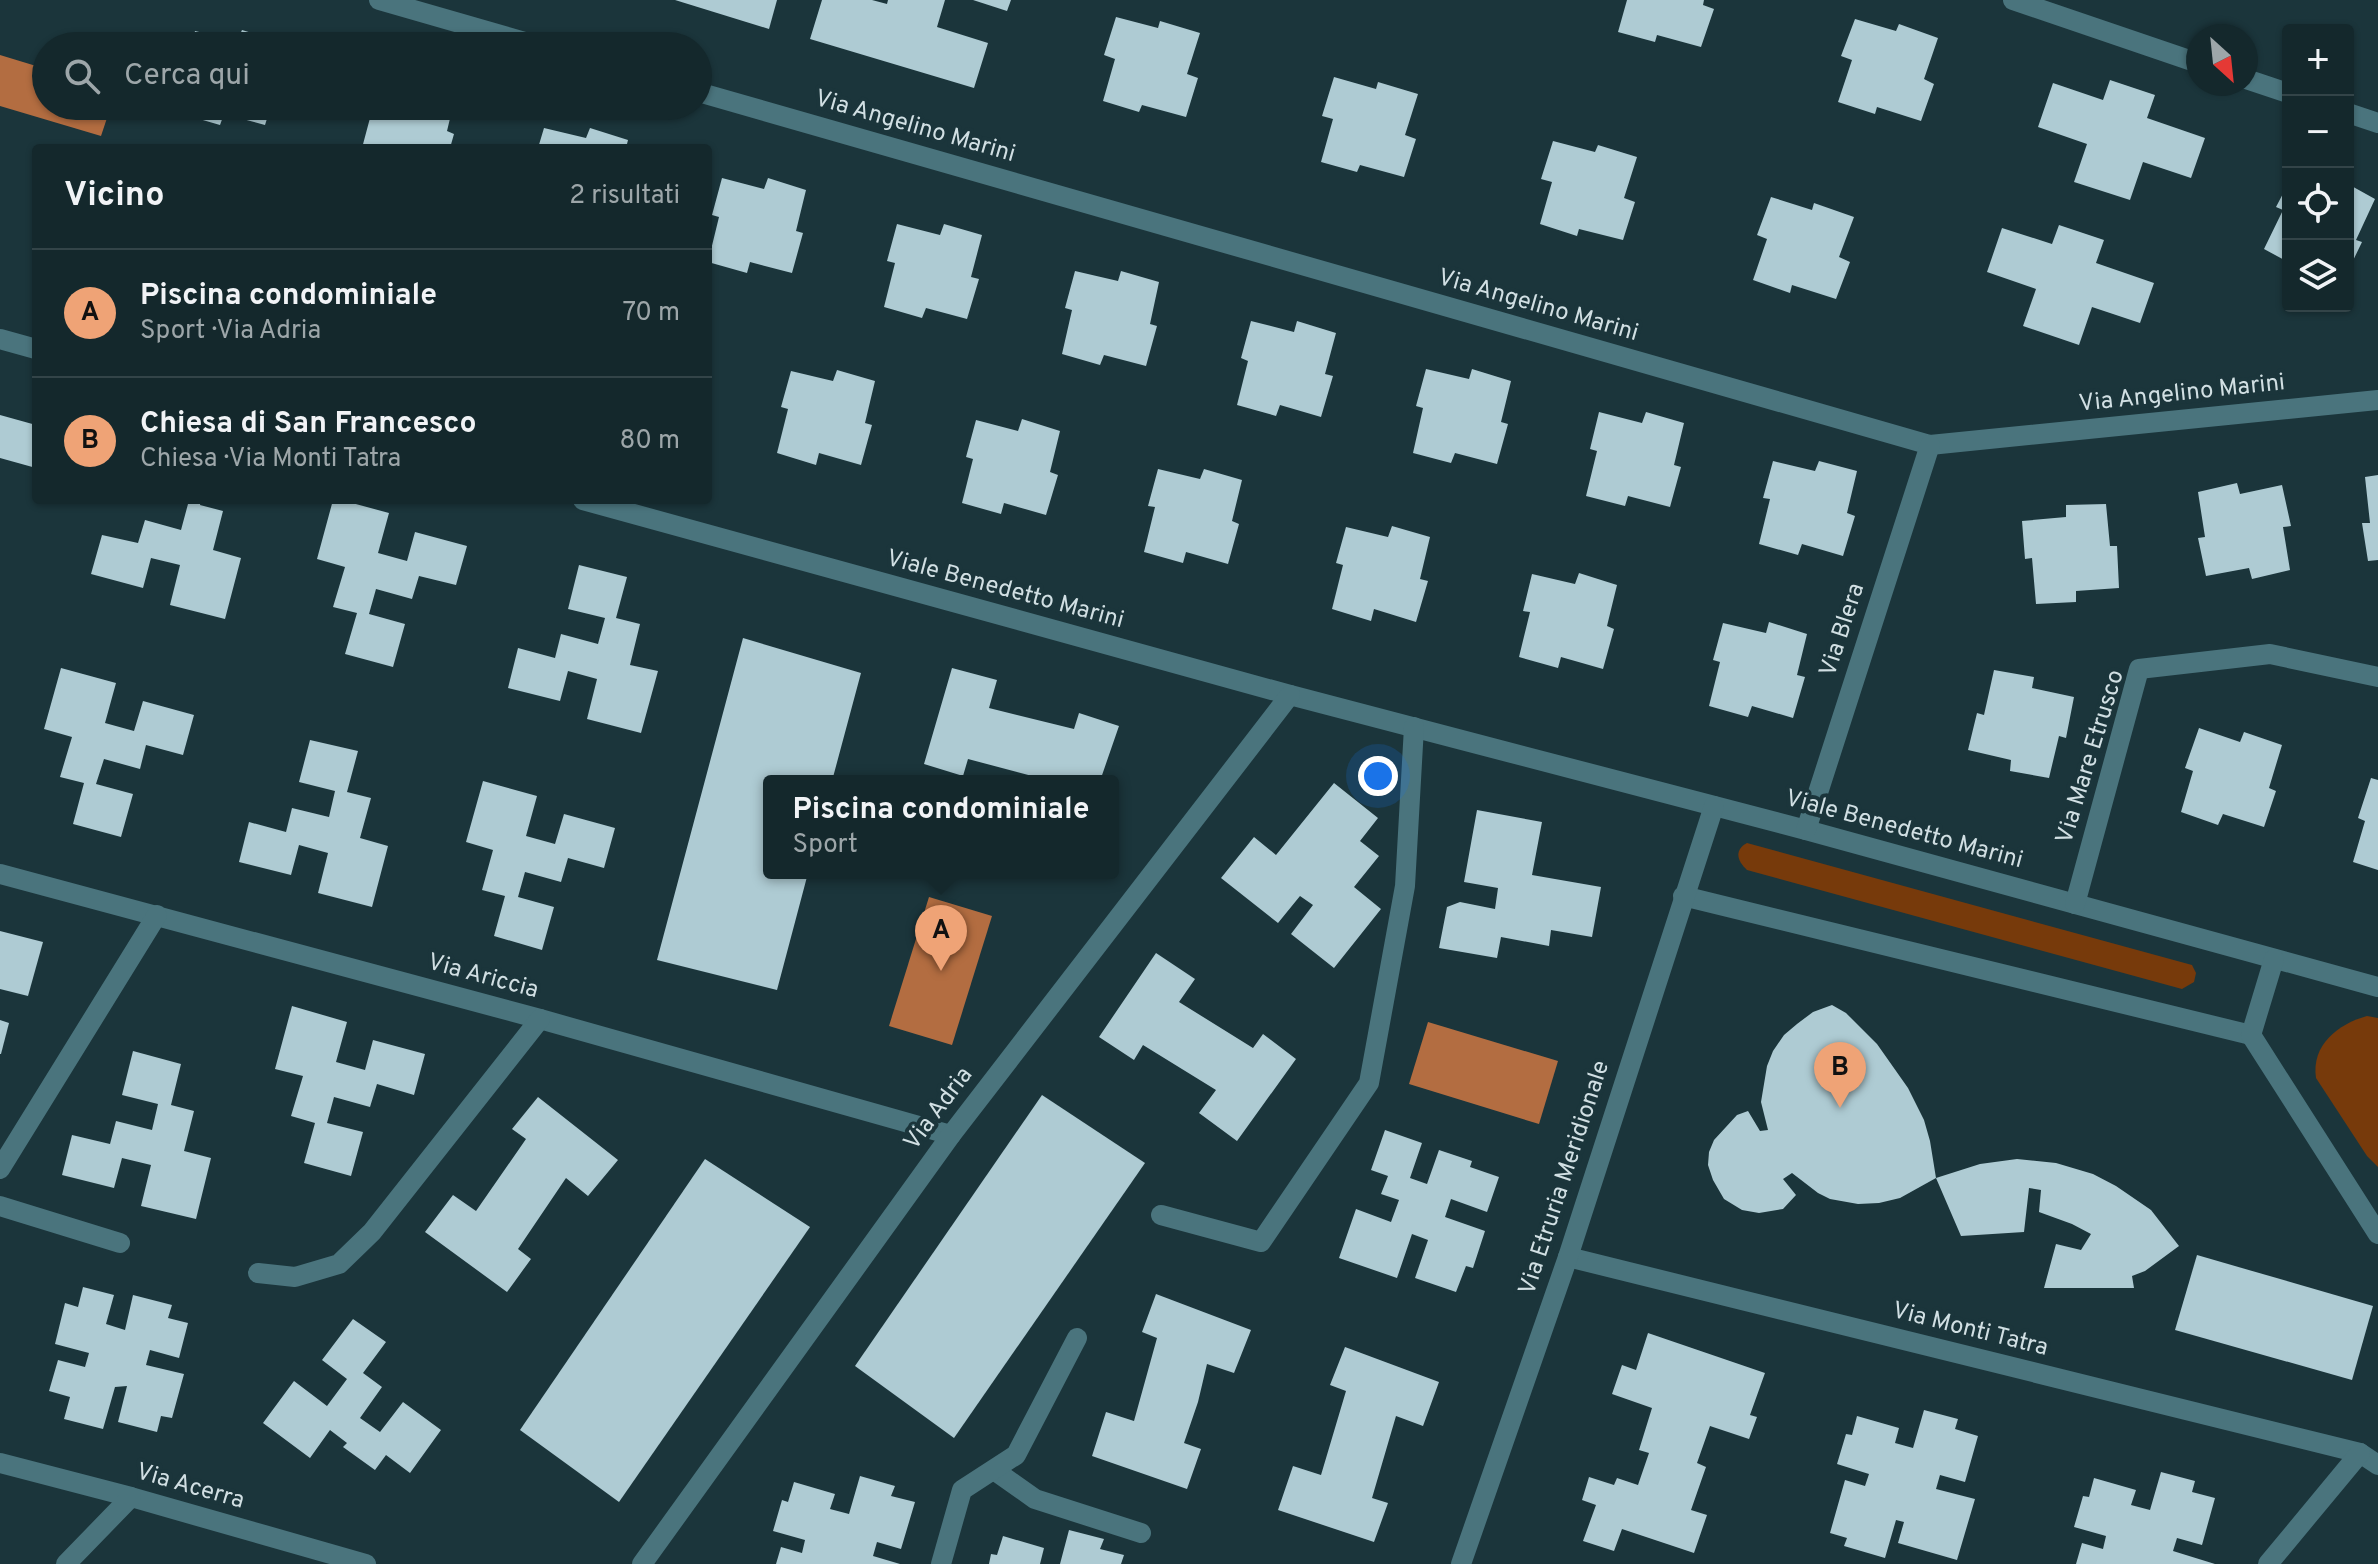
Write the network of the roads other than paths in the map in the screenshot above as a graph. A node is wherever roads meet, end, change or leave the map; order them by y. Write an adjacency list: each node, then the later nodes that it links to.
1 (379, 0): 3 (street)
2 (2013, 0): 4 (street)
3 (490, 32)
4 (2186, 59)
5 (2258, 83): 6 (street)
6 (2282, 91)
7 (712, 96): 13 (street, Via Angelino Marini)
8 (2354, 115): 9 (street)
9 (2378, 123)
10 (0, 339): 11 (street)
11 (32, 348)
12 (2378, 400): 13 (street, Via Angelino Marini)
13 (1930, 445): 19 (street, Via Blera)
14 (598, 504): 16 (street, Viale Benedetto Marini)
15 (2378, 677): 22 (street, Via Mare Etrusco)
16 (1290, 695): 17 (street, Viale Benedetto Marini); 28 (street, Via Adria)
17 (1414, 727): 18 (street, Viale Benedetto Marini); 31 (street)
18 (1714, 806): 19 (street, Viale Benedetto Marini); 21 (street, Via Etruria Meridionale)
19 (1806, 830): 22 (street, Viale Benedetto Marini)
20 (0, 874): 23 (street, Via Ariccia)
21 (1683, 896): 27 (street); 34 (street, Via Etruria Meridionale)
22 (2075, 904): 24 (street, Viale Benedetto Marini)
23 (157, 915): 26 (street, Via Ariccia); 29 (street)
24 (2274, 959): 25 (street, Viale Benedetto Marini); 27 (street)
25 (2378, 987)
26 (540, 1019): 28 (street, Via Ariccia); 35 (street)
27 (2251, 1035): 32 (street)
28 (951, 1135): 45 (street, Via Adria)
29 (0, 1169)
30 (0, 1206): 33 (street)
31 (1161, 1215)
32 (2378, 1234)
33 (120, 1243)
34 (1568, 1257): 37 (street, Via Monti Tatra); 47 (street, Via Etruria Meridionale)
35 (258, 1273)
36 (1077, 1338): 40 (street)
37 (2360, 1453): 39 (street, Via Monti Tatra); 48 (street)
38 (0, 1463): 41 (street, Via Acerra)
39 (2378, 1465)
40 (994, 1470): 42 (street); 46 (street)
41 (131, 1497): 43 (street); 44 (street, Via Acerra)
42 (1141, 1533)
43 (66, 1564)
44 (366, 1564)
45 (642, 1564)
46 (941, 1564)
47 (1461, 1564)
48 (2268, 1564)

